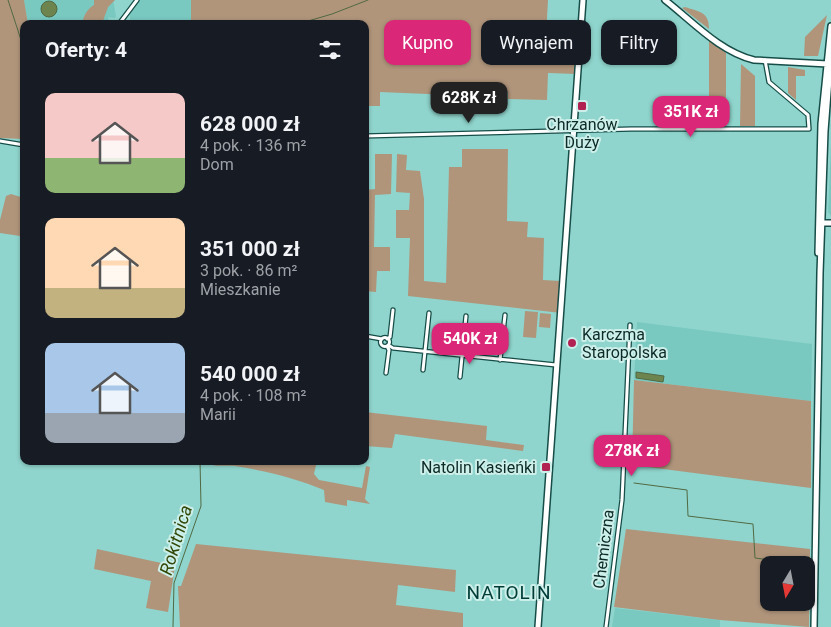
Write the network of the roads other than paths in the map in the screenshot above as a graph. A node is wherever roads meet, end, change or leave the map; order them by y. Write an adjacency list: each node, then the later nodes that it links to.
1 (137, 0): 4 (street)
2 (584, 0): 9 (street)
3 (665, 0): 7 (street)
4 (121, 20)
5 (831, 26): 8 (street)
6 (831, 53): 8 (street)
7 (765, 60): 8 (street); 9 (street)
8 (828, 64): 13 (street)
9 (574, 132): 10 (street); 27 (street)
10 (369, 136)
11 (0, 141): 12 (street)
12 (20, 144)
13 (820, 223): 14 (street); 33 (street)
14 (831, 223)
15 (393, 310): 22 (street)
16 (429, 313): 24 (street)
17 (505, 315): 26 (street)
18 (466, 316): 25 (street)
19 (630, 325): 32 (street, Chemiczna)
20 (369, 337): 21 (street)
21 (382, 339): 22 (street); 23 (street)
22 (387, 339): 23 (street)
23 (388, 346): 24 (street); 29 (street)
24 (425, 352): 25 (street); 28 (street)
25 (462, 355): 26 (street); 30 (street)
26 (500, 360): 27 (street)
27 (557, 365): 31 (street)
28 (423, 370)
29 (386, 373)
30 (460, 377)
31 (538, 627)
32 (606, 627)
33 (814, 627)

